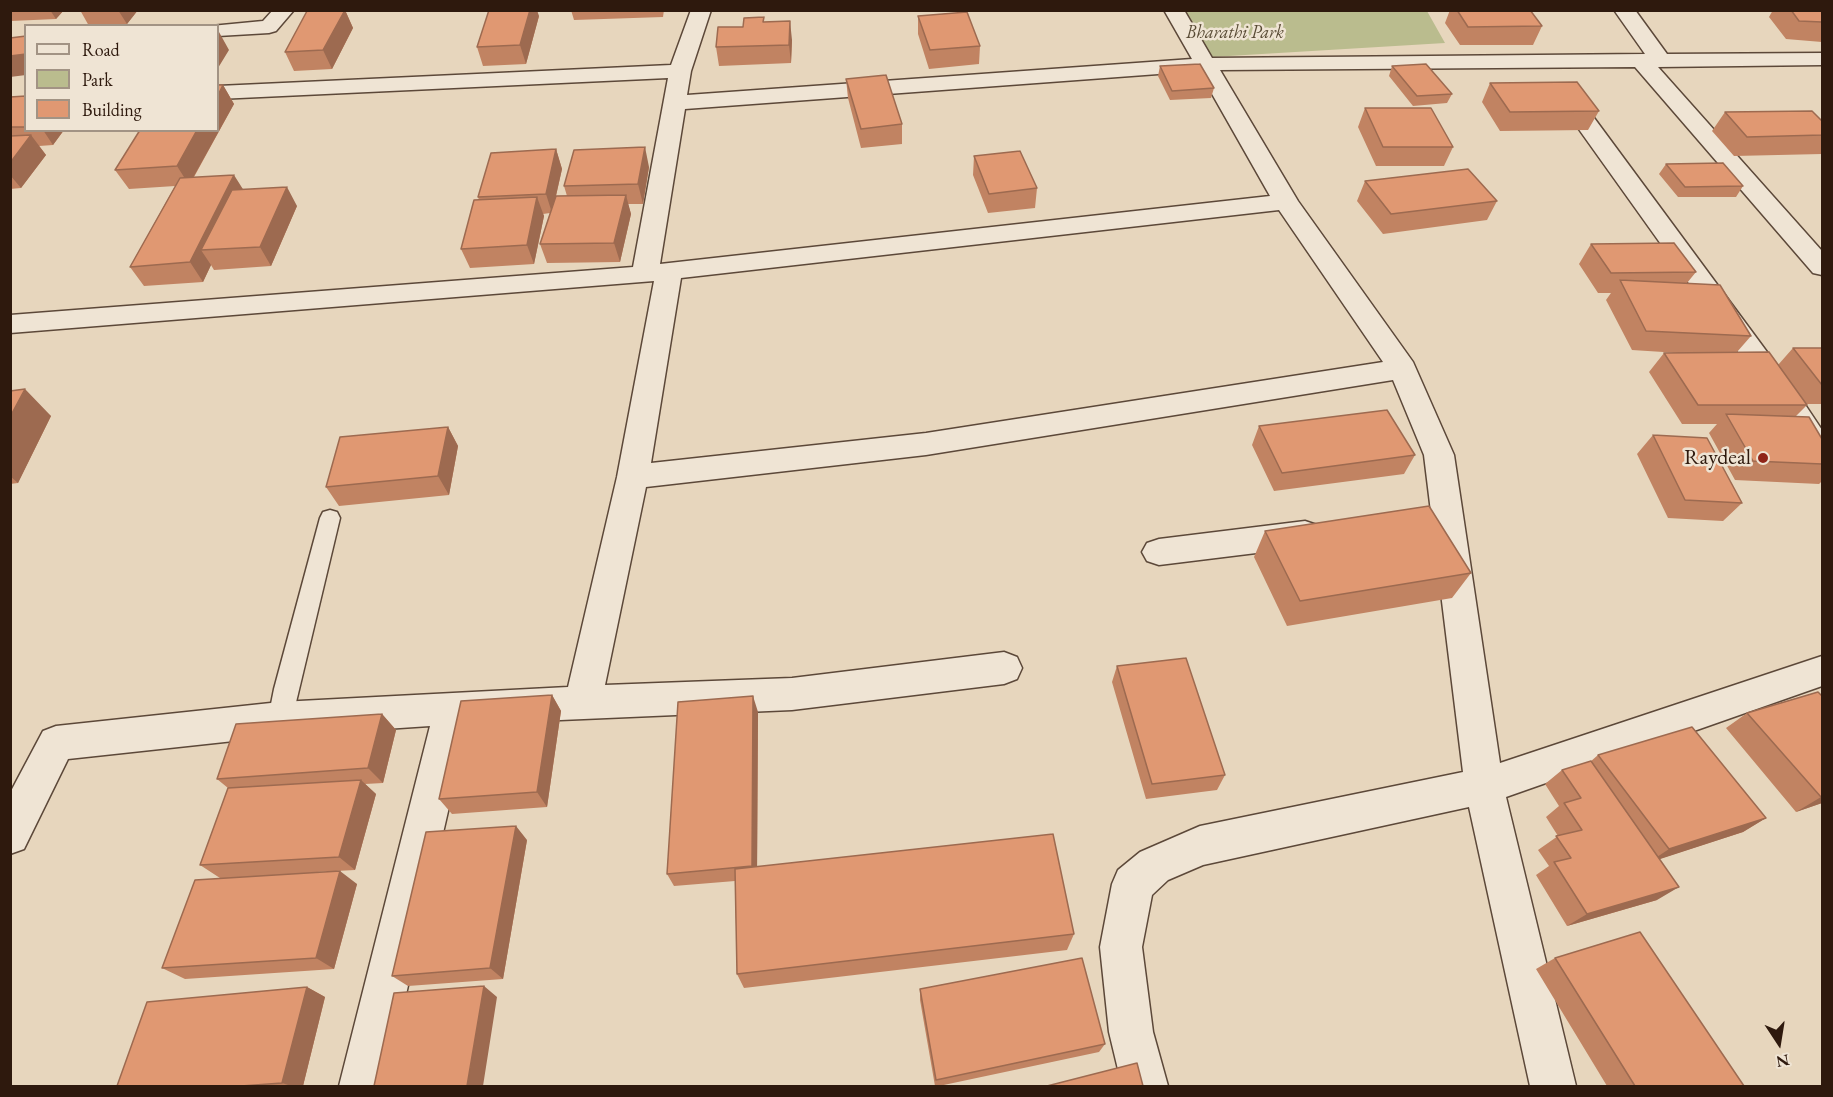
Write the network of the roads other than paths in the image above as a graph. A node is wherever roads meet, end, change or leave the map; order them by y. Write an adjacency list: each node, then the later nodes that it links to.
1 (284, 10): 5 (street)
2 (701, 10): 10 (street)
3 (1174, 10): 9 (street)
4 (1624, 10): 7 (street)
5 (219, 30)
6 (1822, 59): 7 (street)
7 (1651, 61): 8 (street); 14 (street)
8 (1542, 62): 9 (street); 18 (street)
9 (1206, 64): 12 (street); 13 (street)
10 (680, 71): 11 (street); 12 (street)
11 (219, 92)
12 (675, 103): 15 (street)
13 (1286, 202): 15 (street); 17 (street)
14 (1821, 267)
15 (657, 273): 16 (street); 19 (street)
16 (10, 324)
17 (1403, 369): 19 (street); 20 (street)
18 (1822, 453)
19 (633, 477): 27 (street)
20 (1447, 516): 22 (street); 30 (street)
21 (330, 518): 29 (lane)
22 (1413, 520)
23 (1332, 531): 24 (street)
24 (1159, 552)
25 (1004, 668): 27 (street)
26 (1822, 671): 30 (street)
27 (583, 701): 28 (street)
28 (453, 708): 29 (street); 32 (street)
29 (280, 719): 31 (street)
30 (1484, 786): 33 (street); 34 (street)
31 (10, 835)
32 (362, 1086)
33 (1145, 1086)
34 (1553, 1086)

